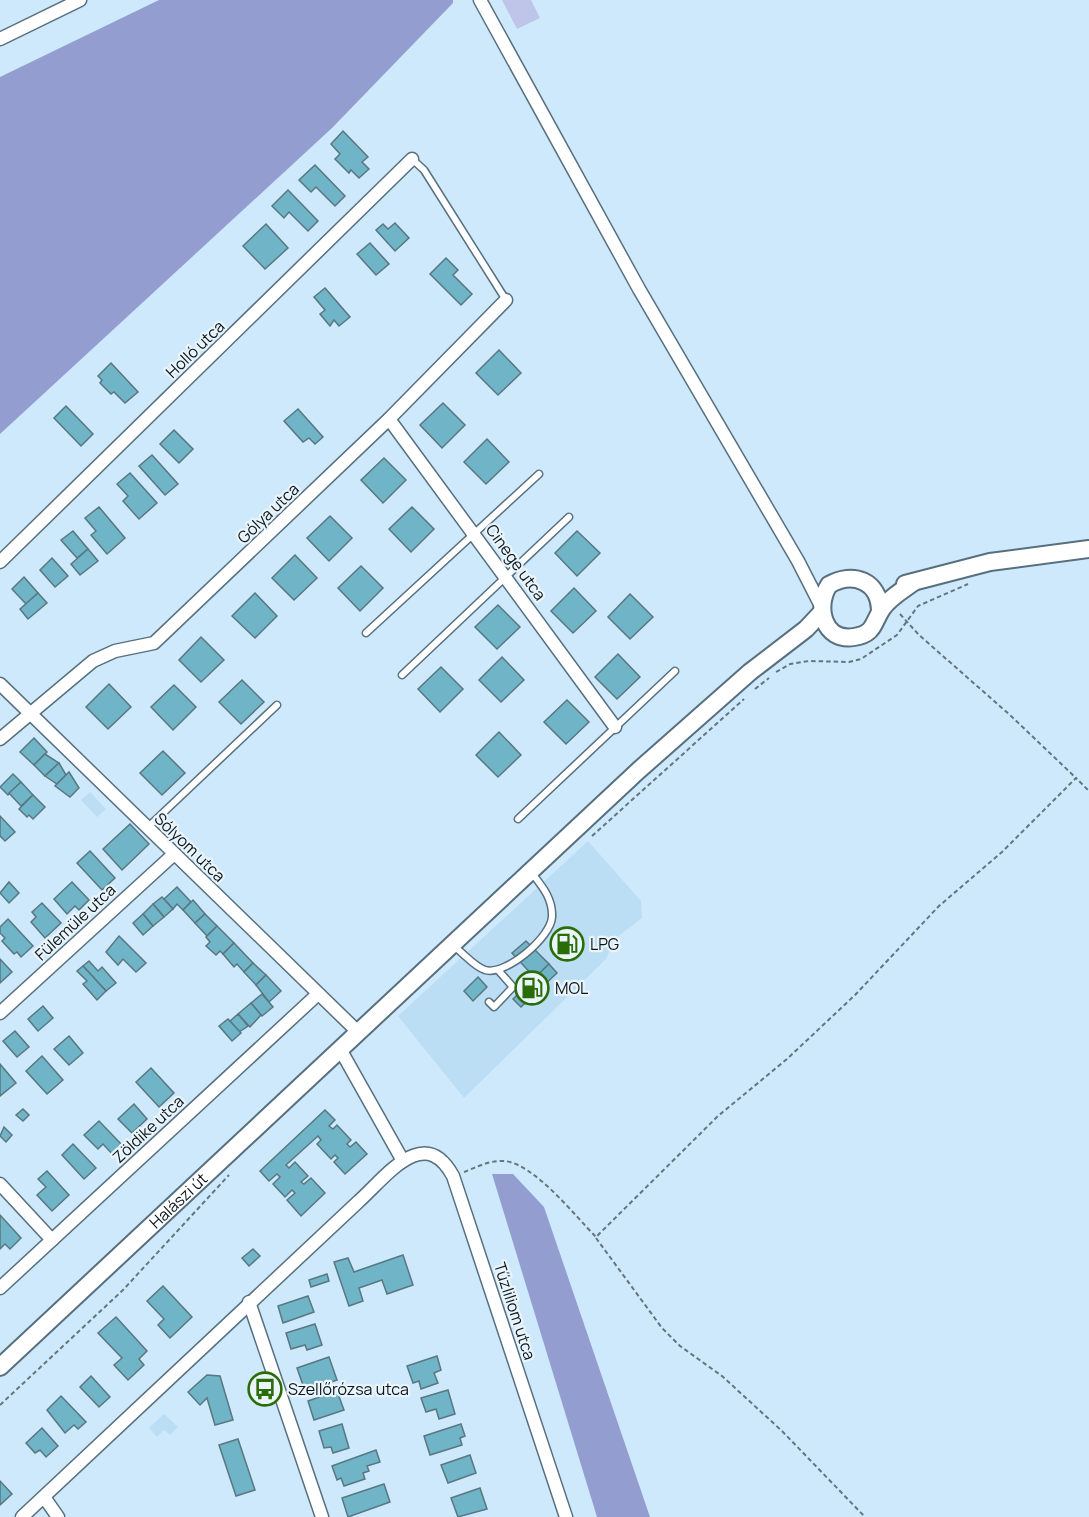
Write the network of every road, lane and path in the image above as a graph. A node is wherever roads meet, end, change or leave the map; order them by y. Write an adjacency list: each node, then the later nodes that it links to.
1 (80, 0): 3 (street)
2 (480, 0): 11 (street)
3 (0, 39)
4 (412, 159): 5 (lane); 12 (street, Holló utca)
5 (506, 300): 6 (street, Gólya utca)
6 (388, 419): 9 (street, Cinege utca); 31 (street, Gólya utca)
7 (539, 474): 9 (lane)
8 (569, 517): 13 (lane)
9 (475, 533): 13 (street, Cinege utca); 23 (lane)
10 (1089, 549): 14 (main road)
11 (798, 561): 16 (street); 18 (street)
12 (0, 562)
13 (507, 577): 26 (lane); 32 (street, Cinege utca)
14 (914, 582): 17 (main road); 19 (main road)
15 (971, 583): 21 (path)
16 (829, 585): 17 (main road); 18 (main road)
17 (873, 587): 19 (main road)
18 (820, 610): 22 (main road); 24 (main road)
19 (880, 610): 22 (main road)
20 (900, 614): 21 (path)
21 (906, 621): 28 (path); 34 (path)
22 (831, 630): 24 (main road)
23 (366, 633)
24 (786, 646): 40 (main road, Halászi út)
25 (675, 671): 32 (lane)
26 (402, 675)
27 (0, 684): 31 (street, Sólyom utca)
28 (754, 689)
29 (747, 696): 38 (path)
30 (277, 705): 37 (lane)
31 (29, 713): 33 (street, Gólya utca); 37 (street, Sólyom utca)
32 (615, 727): 36 (lane)
33 (0, 739)
34 (1076, 778): 35 (path); 52 (path)
35 (1089, 791)
36 (518, 819)
37 (147, 829): 39 (street, Sólyom utca)
38 (586, 841)
39 (173, 855): 43 (street, Sólyom utca); 45 (street, Fülemüle utca)
40 (530, 872): 41 (main road, Halászi út); 42 (lane)
41 (452, 944): 42 (lane); 46 (main road, Halászi út)
42 (498, 970): 44 (lane)
43 (318, 994): 46 (street, Sólyom utca); 53 (street, Zöldike utca)
44 (489, 1002)
45 (0, 1013)
46 (358, 1032): 47 (main road, Halászi út)
47 (340, 1048): 48 (street); 56 (main road, Halászi út)
48 (405, 1165): 50 (street, Tűzliliom utca); 55 (street)
49 (236, 1168): 57 (path)
50 (453, 1176): 52 (path); 62 (street, Tűzliliom utca)
51 (0, 1184): 53 (street)
52 (596, 1237): 63 (path)
53 (52, 1240): 54 (street, Zöldike utca)
54 (0, 1288)
55 (249, 1302): 58 (street); 61 (street)
56 (0, 1367)
57 (0, 1405)
58 (44, 1497): 59 (street); 60 (street)
59 (22, 1517)
60 (58, 1517)
61 (322, 1517)
62 (566, 1517)
63 (865, 1517)

